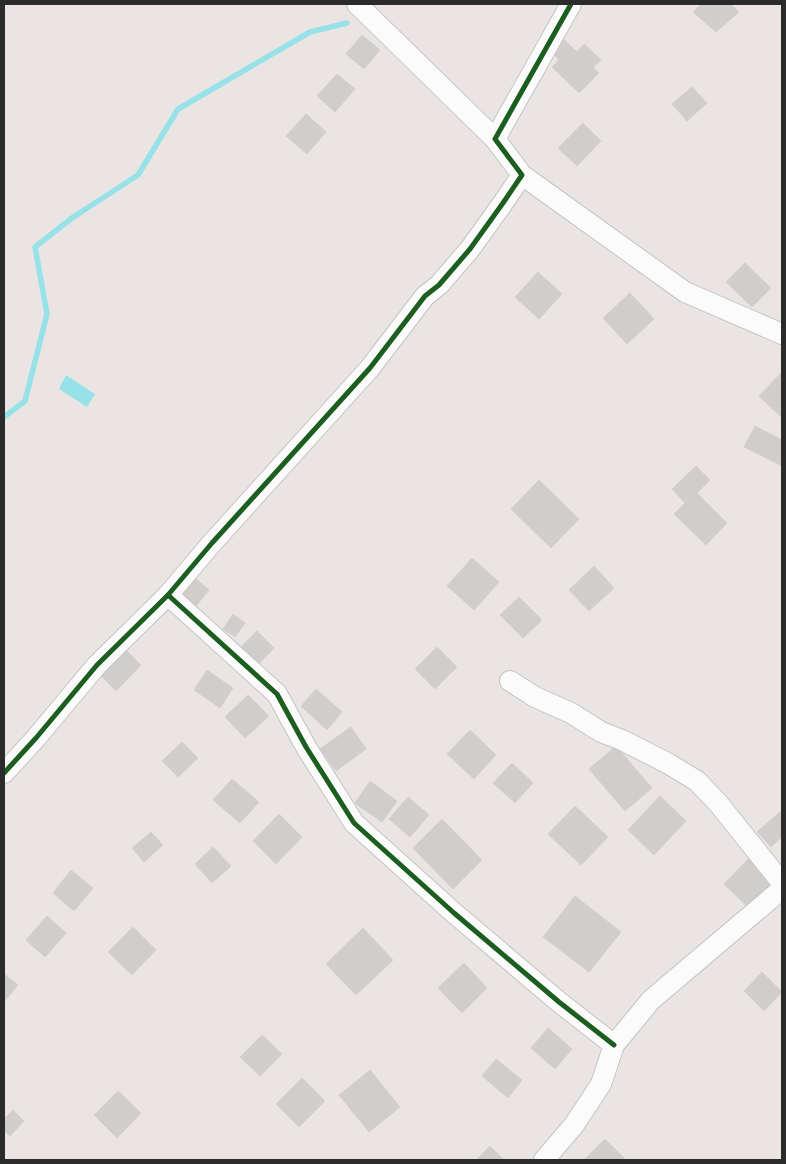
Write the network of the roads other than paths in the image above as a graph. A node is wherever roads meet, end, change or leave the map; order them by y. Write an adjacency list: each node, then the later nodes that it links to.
1 (357, 4): 3 (street)
2 (571, 4): 3 (street)
3 (495, 139): 4 (street)
4 (522, 175): 5 (street); 6 (street)
5 (782, 334)
6 (168, 595): 8 (street); 11 (street)
7 (510, 681): 9 (street)
8 (4, 773)
9 (782, 883)
10 (782, 889): 11 (street)
11 (614, 1045): 12 (street)
12 (544, 1160)

